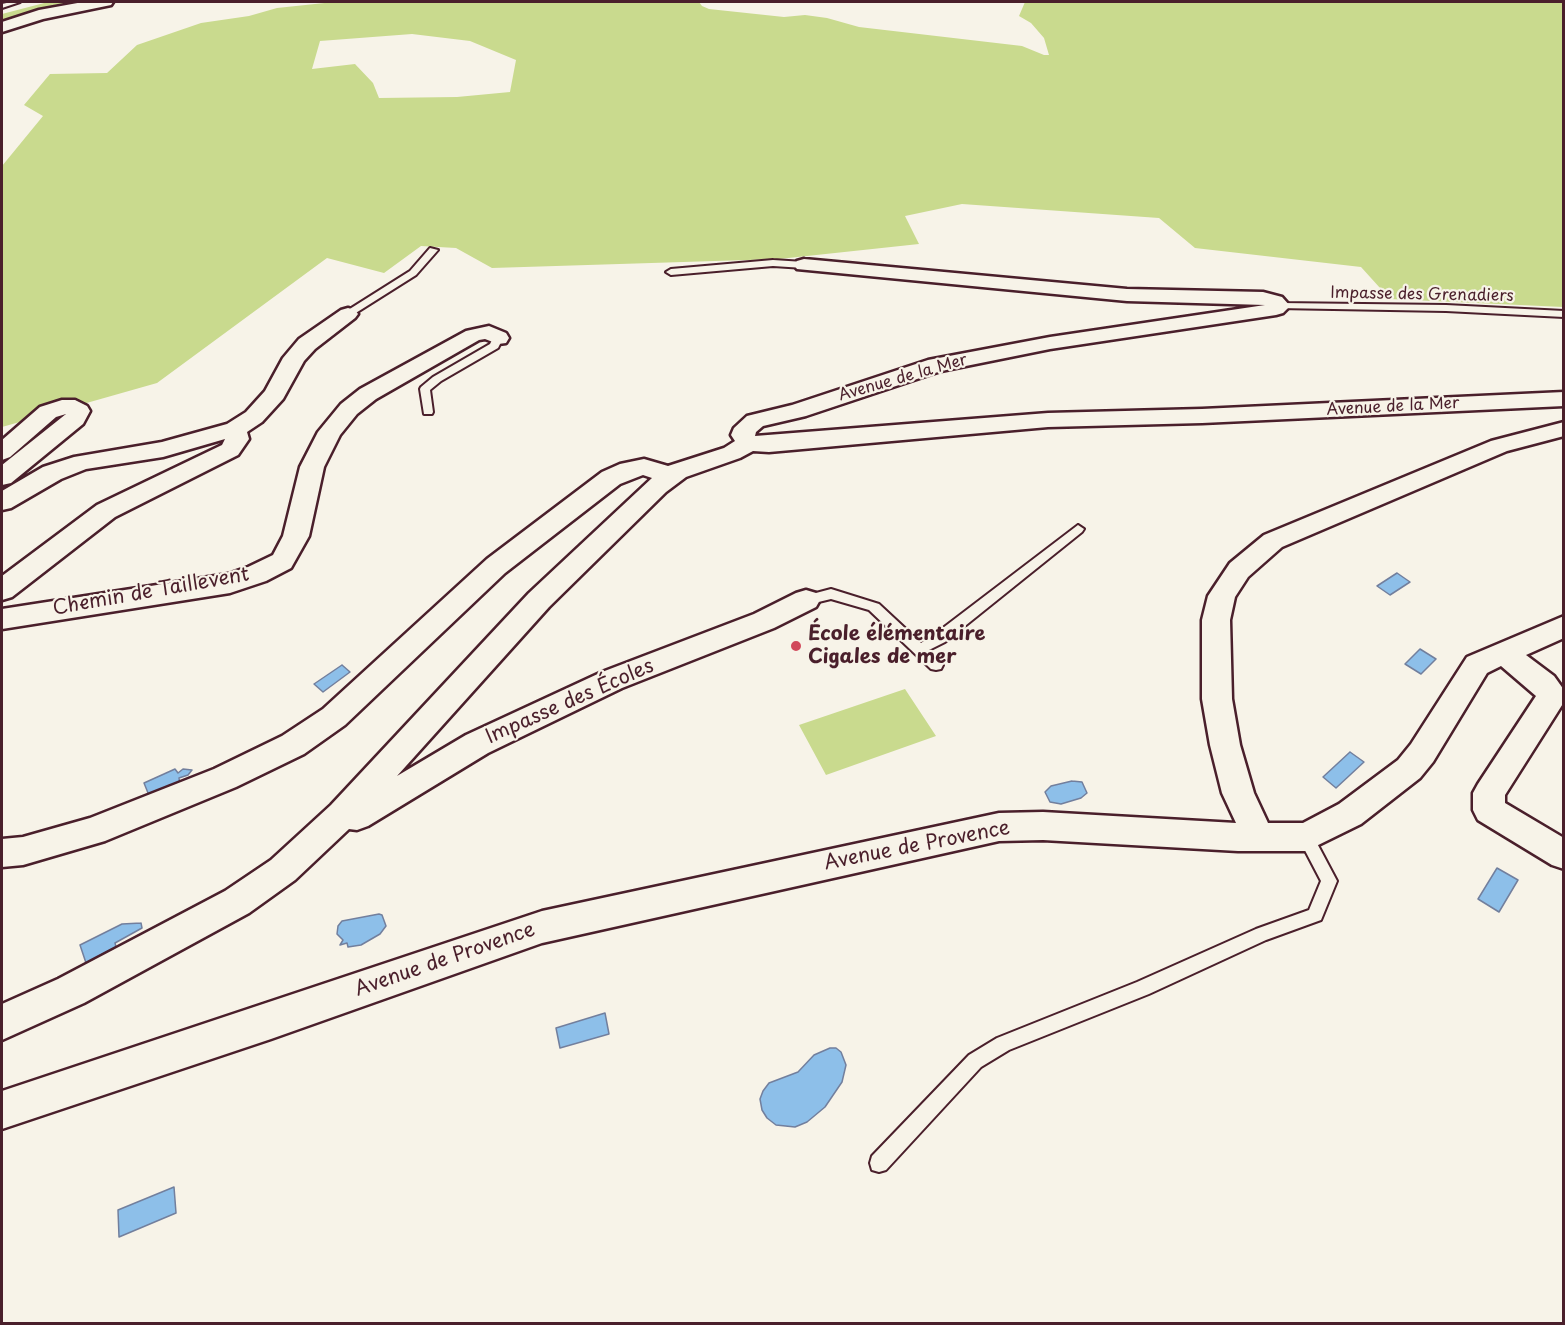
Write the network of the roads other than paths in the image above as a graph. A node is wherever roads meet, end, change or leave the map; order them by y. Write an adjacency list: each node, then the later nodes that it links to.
1 (17, 2): 4 (lane)
2 (68, 2): 5 (main road)
3 (105, 2): 6 (main road)
4 (2, 3)
5 (2, 18)
6 (2, 27)
7 (432, 250): 11 (lane)
8 (804, 265): 9 (lane); 10 (street)
9 (671, 272)
10 (1280, 306): 12 (lane, Impasse des Grenadiers); 18 (street, Avenue de la Mer)
11 (348, 314): 16 (street)
12 (1563, 314)
13 (498, 338): 15 (lane); 26 (street, Chemin de Taillevent)
14 (1563, 399): 18 (street, Avenue de la Mer)
15 (428, 412)
16 (235, 429): 22 (street); 24 (street)
17 (1563, 429): 32 (street)
18 (748, 442): 20 (street)
19 (2, 452): 21 (street)
20 (674, 473): 31 (street); 34 (street)
21 (2, 477)
22 (2, 502)
23 (1078, 529): 28 (lane)
24 (2, 590)
25 (806, 600): 28 (lane); 31 (street, Impasse des Écoles)
26 (2, 619)
27 (1563, 626): 29 (street, Avenue de Provence)
28 (920, 649): 30 (lane)
29 (1504, 653): 33 (street, Avenue de Provence); 35 (street)
30 (936, 665)
31 (342, 815): 36 (street)
32 (1252, 825): 33 (street, Avenue de Provence); 37 (street, Avenue de Provence)
33 (1306, 837): 38 (lane)
34 (2, 853)
35 (1563, 855)
36 (2, 1022)
37 (2, 1110)
38 (879, 1163)

